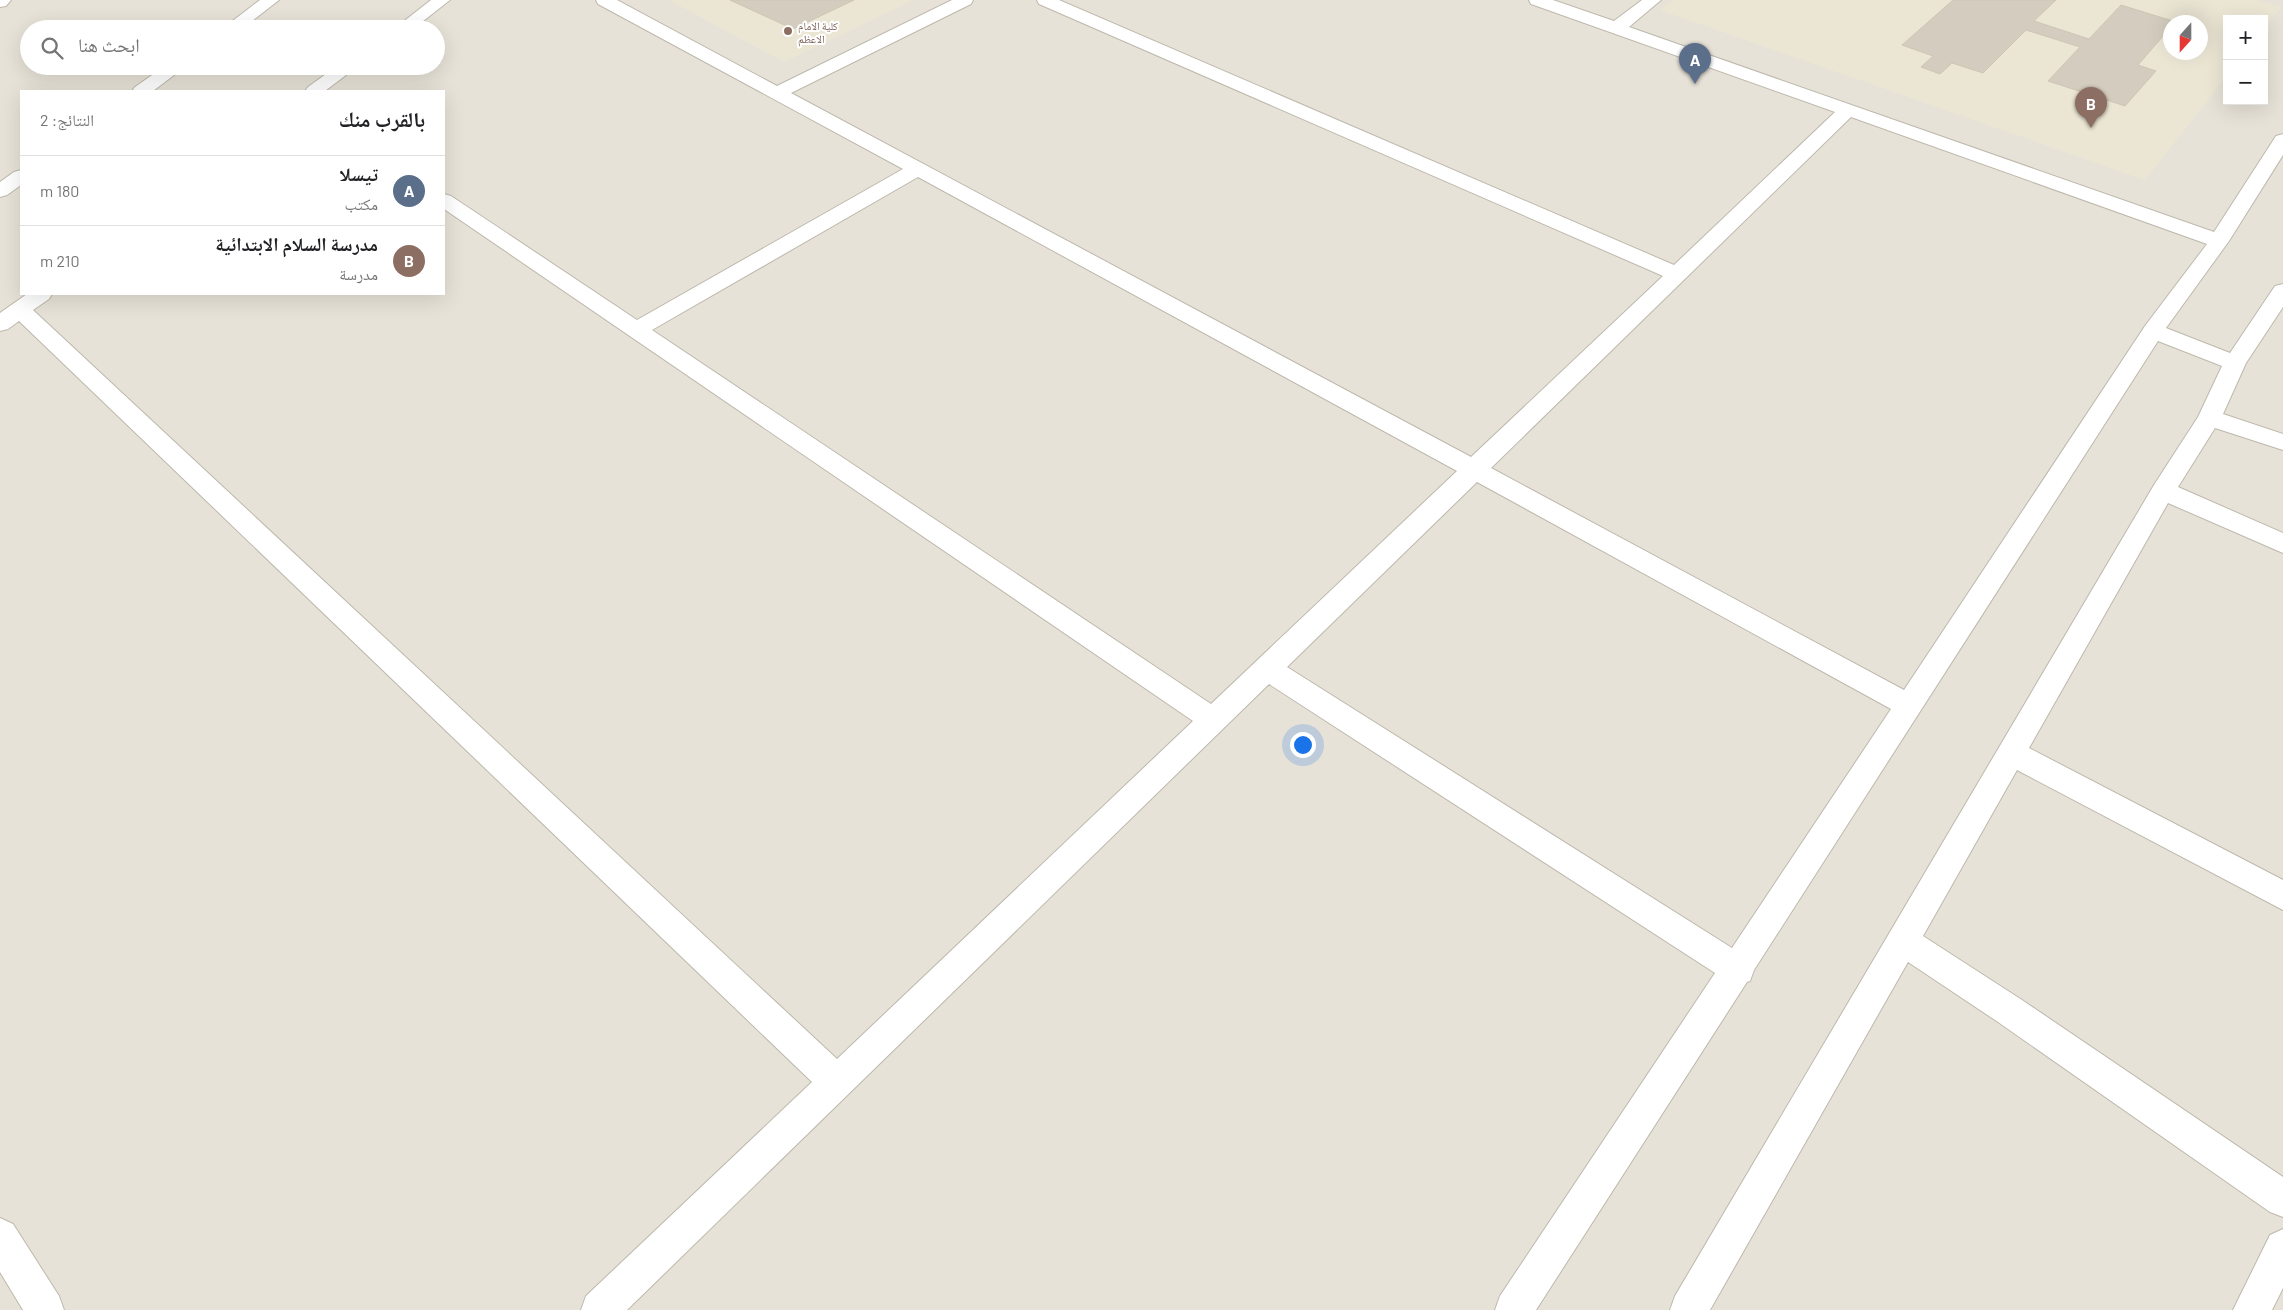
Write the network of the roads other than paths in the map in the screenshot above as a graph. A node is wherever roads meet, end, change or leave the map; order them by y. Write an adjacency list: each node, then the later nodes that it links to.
1 (271, 0): 8 (street)
2 (442, 0): 9 (street)
3 (604, 0): 15 (street)
4 (965, 0): 15 (street)
5 (1046, 0): 23 (street)
6 (1538, 0): 10 (street)
7 (1653, 0): 10 (street)
8 (243, 20)
9 (414, 20)
10 (1616, 28): 16 (street)
11 (164, 75): 13 (street)
12 (336, 75): 14 (street)
13 (142, 90)
14 (315, 90)
15 (777, 93): 18 (street)
16 (1848, 110): 22 (street); 23 (street)
17 (2283, 140): 22 (street)
18 (918, 169): 26 (street); 31 (street)
19 (20, 177): 20 (street)
20 (0, 191)
21 (445, 201): 26 (street)
22 (2219, 241): 27 (street)
23 (1677, 274): 31 (street)
24 (2283, 291): 28 (street)
25 (20, 309): 41 (street)
26 (635, 330): 36 (street)
27 (2154, 331): 28 (street); 35 (street)
28 (2235, 363): 29 (street)
29 (2209, 418): 30 (street); 32 (street)
30 (2283, 442)
31 (1474, 469): 34 (street); 35 (street)
32 (2163, 491): 33 (street); 37 (street)
33 (2283, 544)
34 (1267, 669): 36 (street); 40 (street)
35 (1909, 706): 40 (street)
36 (1213, 720): 41 (street)
37 (2012, 753): 38 (street); 39 (street)
38 (2283, 896)
39 (1902, 940): 42 (street); 48 (street)
40 (1738, 970): 47 (street)
41 (837, 1082): 46 (street)
42 (2283, 1199)
43 (0, 1237): 45 (street)
44 (2283, 1248): 49 (street)
45 (45, 1310)
46 (600, 1310)
47 (1514, 1310)
48 (1689, 1310)
49 (2252, 1310)

